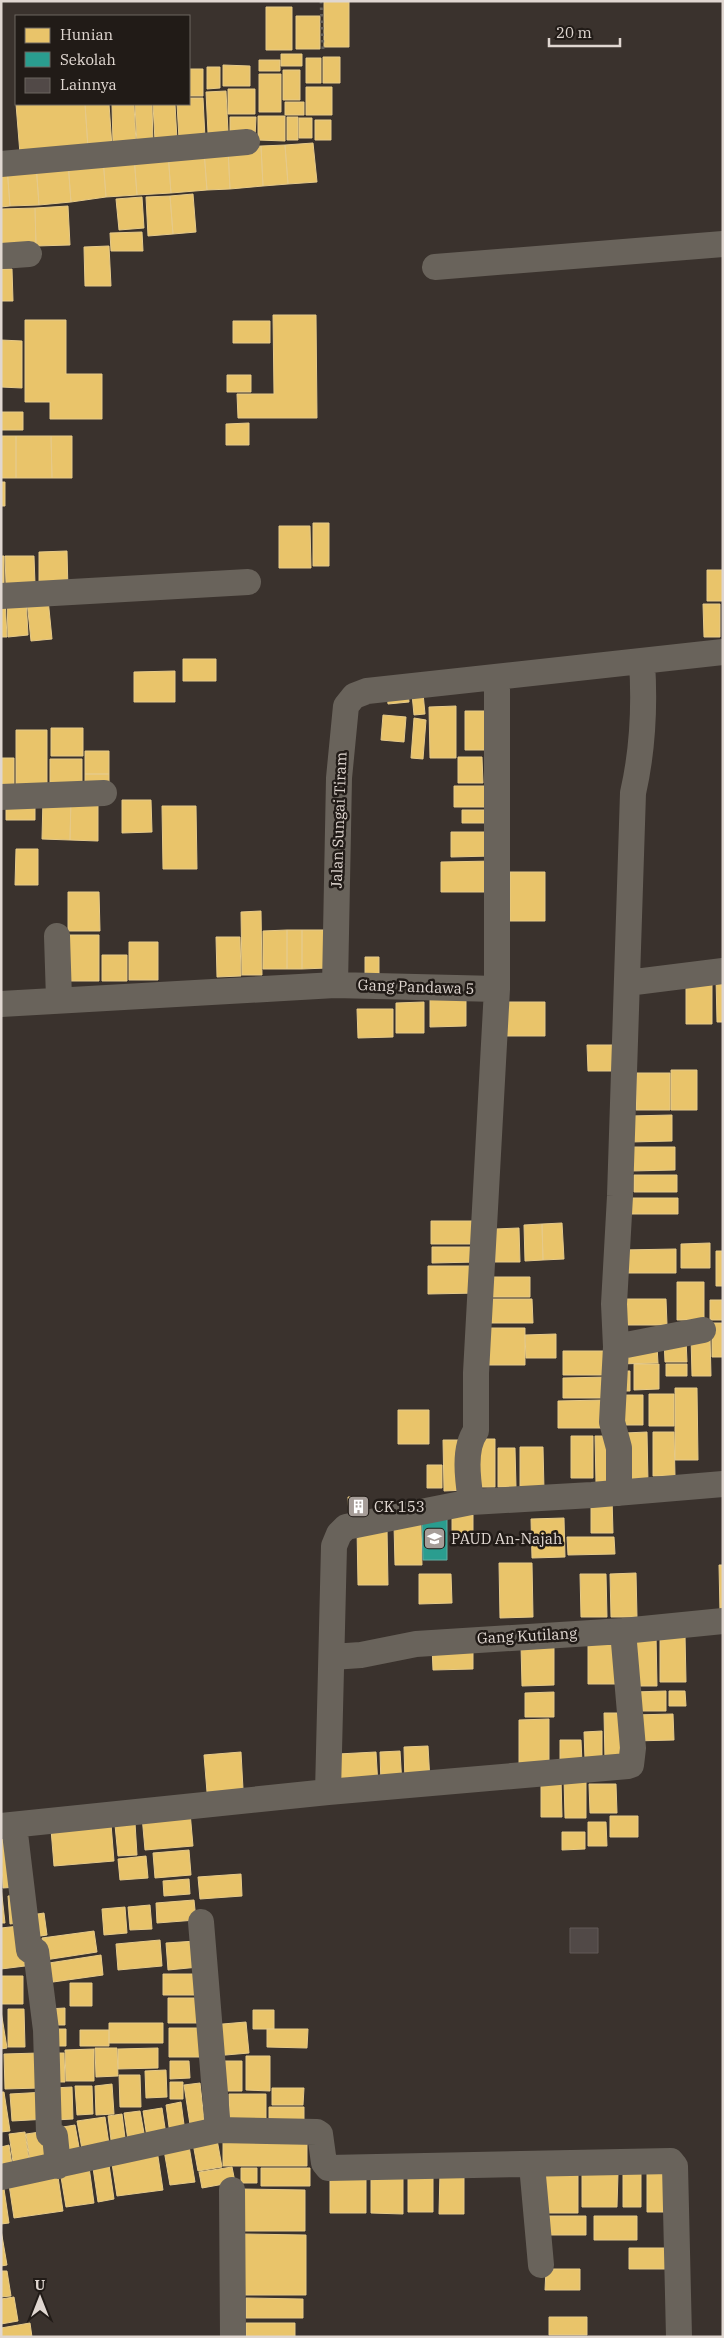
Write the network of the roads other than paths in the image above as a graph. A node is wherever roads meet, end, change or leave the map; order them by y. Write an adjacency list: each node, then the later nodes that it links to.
1 (247, 142): 2 (street)
2 (1, 164)
3 (723, 244): 6 (street)
4 (29, 254): 5 (street)
5 (1, 256)
6 (435, 267)
7 (248, 582): 8 (street)
8 (1, 596)
9 (723, 652): 10 (street, Jalan Sungai Tiram)
10 (642, 662): 11 (street, Jalan Sungai Tiram); 16 (street)
11 (496, 677): 17 (street, Jalan Sungai Tiram); 18 (street)
12 (104, 793): 13 (street)
13 (1, 797)
14 (56, 936): 19 (street)
15 (723, 971): 16 (street)
16 (626, 983): 22 (street)
17 (336, 984): 18 (street, Gang Pandawa 5); 19 (street)
18 (496, 989): 25 (street)
19 (59, 999): 20 (street)
20 (1, 1004)
21 (703, 1330): 22 (street)
22 (616, 1347): 24 (street)
23 (723, 1484): 24 (street)
24 (619, 1493): 25 (street)
25 (471, 1502): 28 (street)
26 (723, 1621): 27 (street, Gang Kutilang)
27 (623, 1631): 28 (street, Gang Kutilang); 29 (street)
28 (332, 1658): 29 (street)
29 (328, 1792): 30 (street)
30 (8, 1826): 34 (street)
31 (201, 1922): 32 (street)
32 (218, 2130): 33 (street); 34 (street)
33 (532, 2165): 37 (street); 39 (street)
34 (58, 2166): 35 (street)
35 (1, 2177)
36 (232, 2190): 38 (street)
37 (541, 2265)
38 (233, 2337)
39 (679, 2337)

